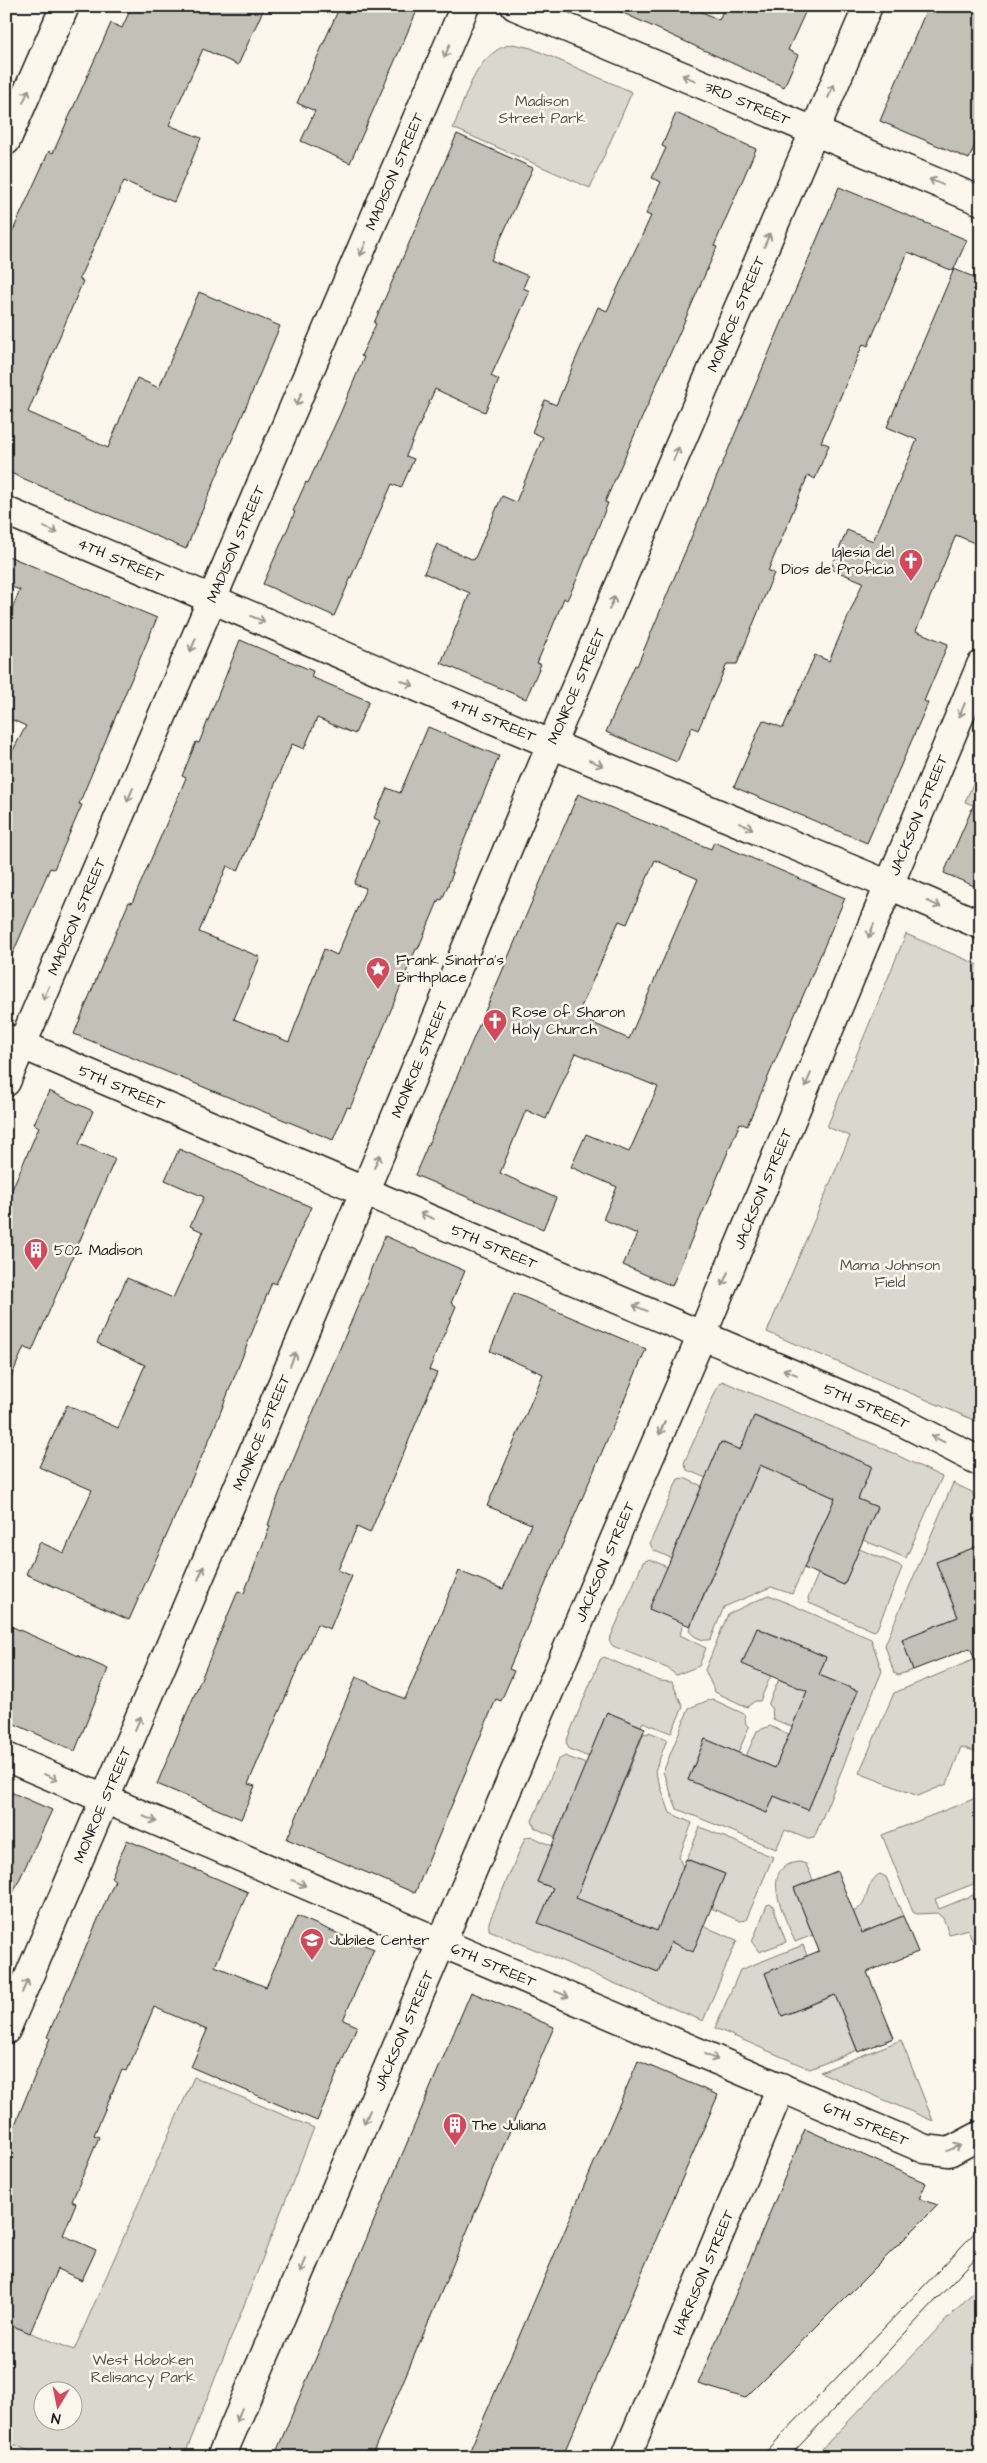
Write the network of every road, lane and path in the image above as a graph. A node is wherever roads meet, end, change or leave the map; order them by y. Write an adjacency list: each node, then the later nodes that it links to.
1 (65, 6): 6 (street, one-way to 1)
2 (465, 6): 9 (street, MADISON STREET, one-way to 9)
3 (516, 6): 5 (street, 3RD STREET, one-way to 3)
4 (868, 6): 5 (street, MONROE STREET, one-way to 4)
5 (814, 131): 7 (street, 3RD STREET, one-way to 5); 11 (street, MONROE STREET, one-way to 5)
6 (6, 141)
7 (981, 201)
8 (6, 511): 9 (street, 4TH STREET, one-way to 9)
9 (213, 601): 11 (street, 4TH STREET, one-way to 11); 14 (street, MADISON STREET, one-way to 14)
10 (981, 665): 12 (street, JACKSON STREET, one-way to 12)
11 (551, 745): 12 (street, 4TH STREET, one-way to 12); 16 (street, MONROE STREET, one-way to 11)
12 (890, 886): 13 (street, 4TH STREET, one-way to 13); 17 (street, JACKSON STREET, one-way to 17)
13 (981, 925)
14 (15, 1042): 15 (street, MADISON STREET); 16 (street, 5TH STREET)
15 (6, 1082)
16 (365, 1190): 17 (street, 5TH STREET, one-way to 16); 20 (street, MONROE STREET, one-way to 16)
17 (702, 1335): 18 (street, 5TH STREET, one-way to 17); 21 (street, JACKSON STREET, one-way to 21)
18 (981, 1462)
19 (6, 1757): 20 (street, 6TH STREET, one-way to 20)
20 (105, 1800): 21 (street, 6TH STREET, one-way to 21); 22 (street, MONROE STREET, one-way to 20)
21 (441, 1943): 23 (street, 6TH STREET, one-way to 23); 25 (street, JACKSON STREET, one-way to 25)
22 (6, 2030)
23 (781, 2087): 24 (street, 6TH STREET, one-way to 24); 26 (street, HARRISON STREET)
24 (981, 2135)
25 (221, 2457)
26 (626, 2457)

